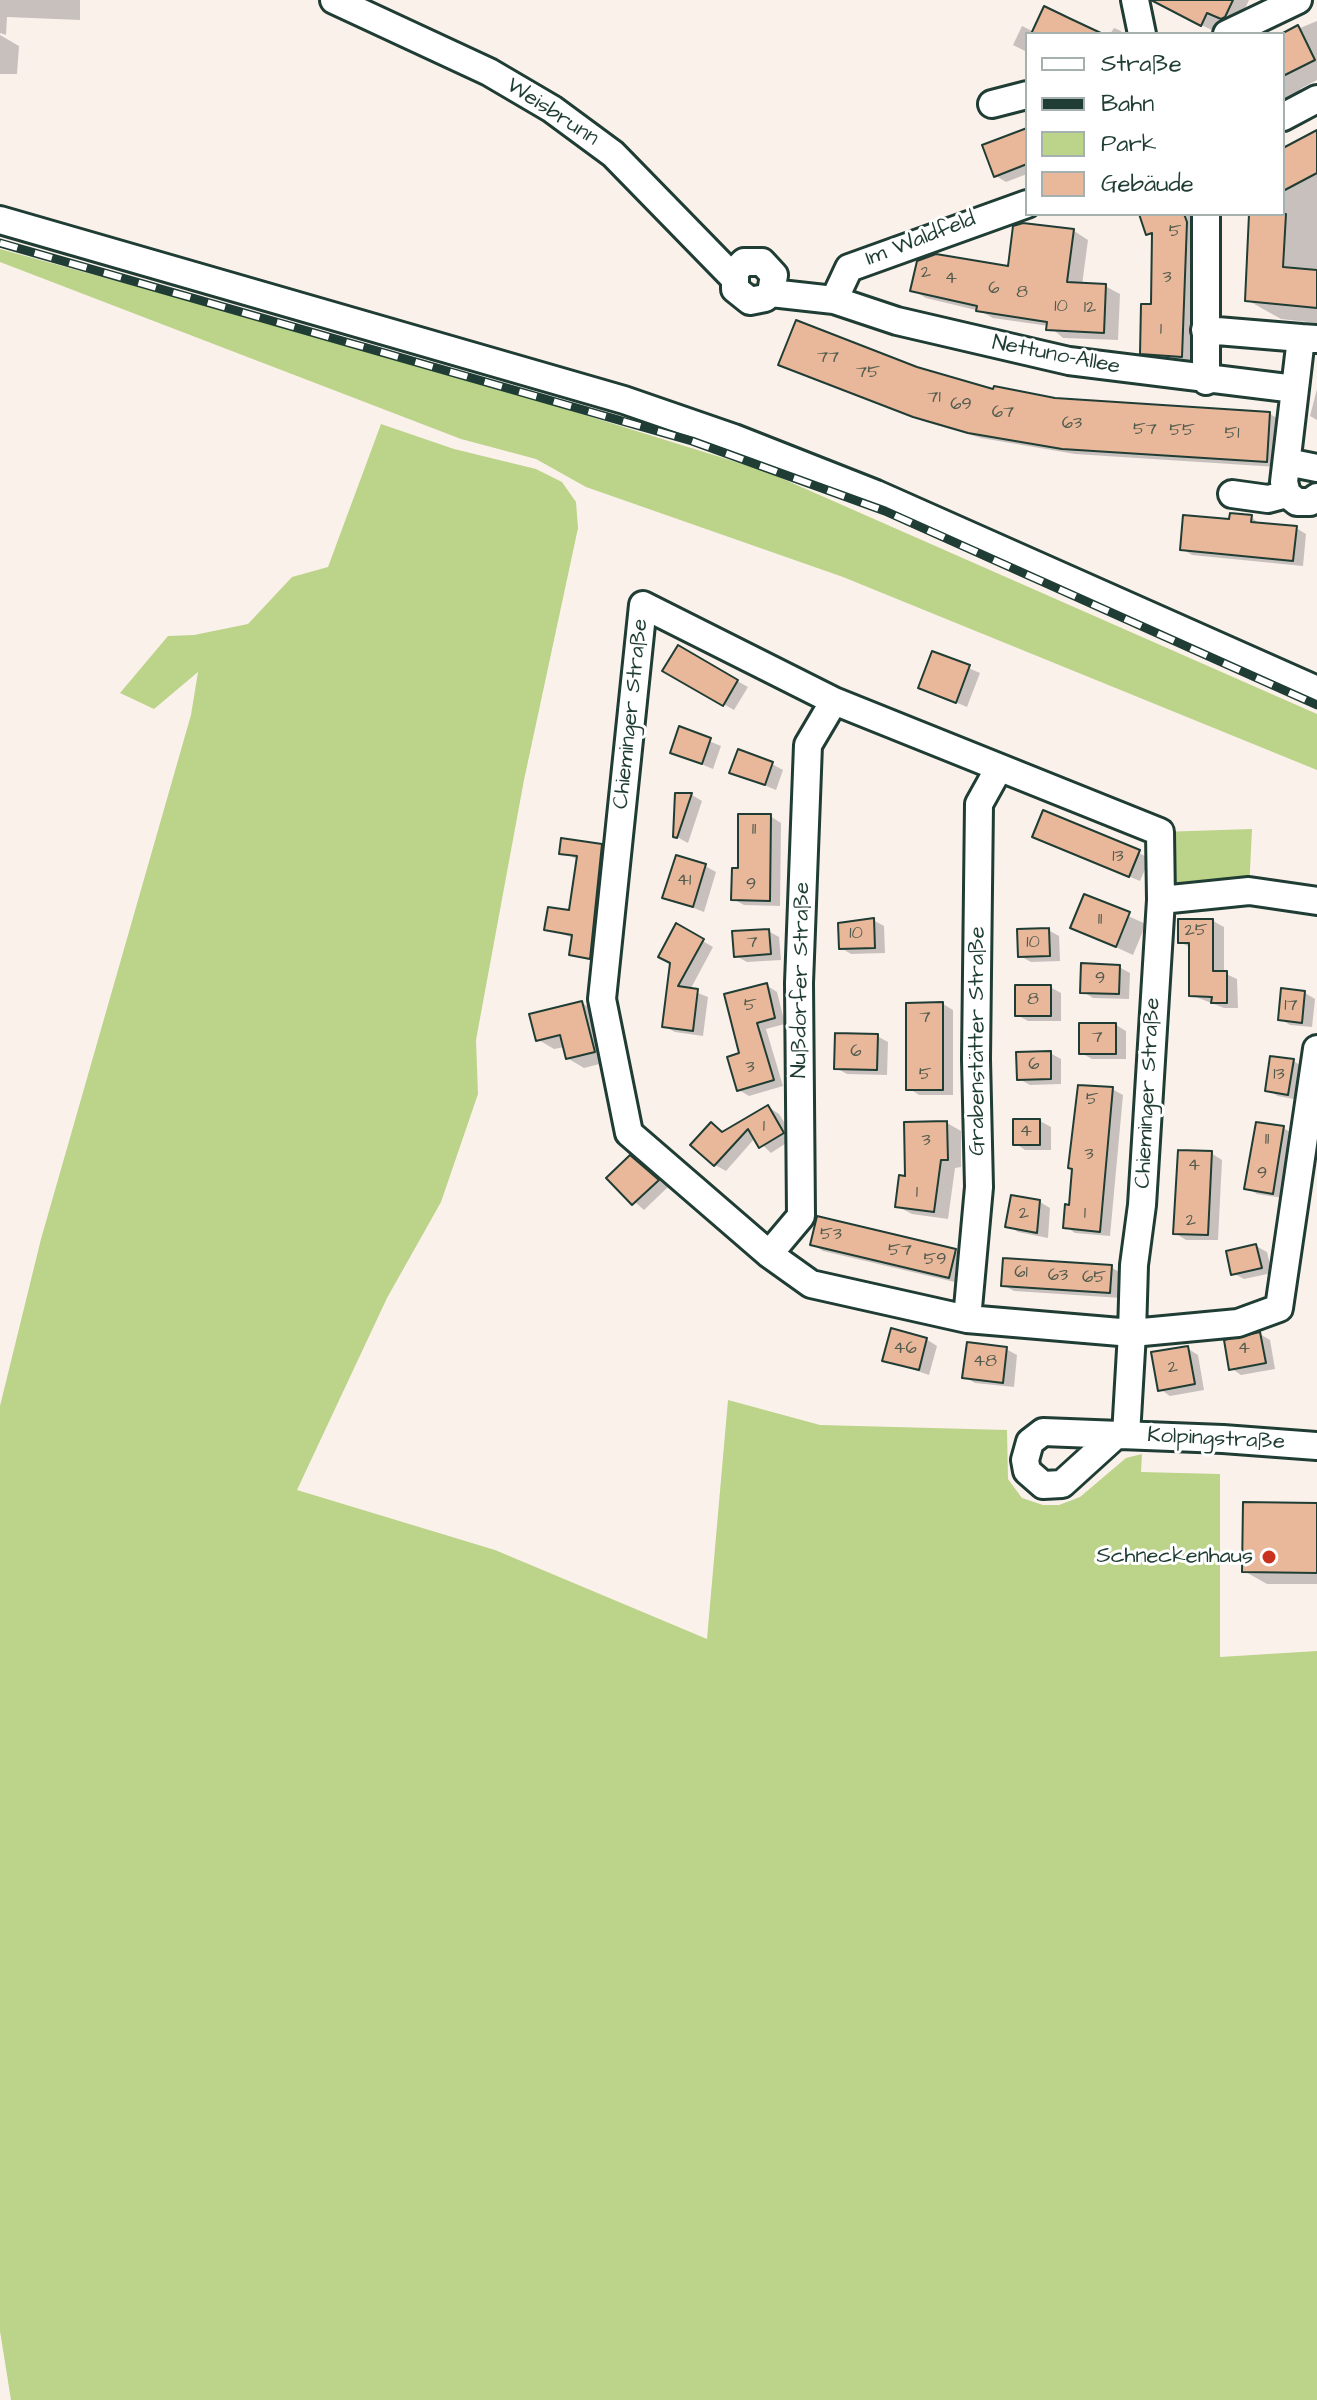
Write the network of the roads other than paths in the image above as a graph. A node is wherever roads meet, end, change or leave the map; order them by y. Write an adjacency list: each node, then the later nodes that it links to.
1 (334, 0): 13 (street, Weisbrunn)
2 (1135, 0): 4 (street)
3 (1298, 0): 5 (street)
4 (1142, 32)
5 (1231, 32)
6 (1025, 96): 8 (street)
7 (1317, 99): 9 (street)
8 (992, 104)
9 (1285, 116)
10 (1025, 205): 14 (street, Im Waldfeld)
11 (1206, 216): 15 (street)
12 (0, 220): 24 (street)
13 (733, 277): 14 (street, Nettuno-Allee)
14 (834, 300): 17 (street, Nettuno-Allee)
15 (1205, 330): 16 (street); 17 (street)
16 (1309, 339): 18 (street)
17 (1206, 381): 18 (street, Nettuno-Allee)
18 (1295, 389): 19 (street)
19 (1287, 462): 20 (street); 22 (street)
20 (1317, 468)
21 (1232, 494): 22 (street)
22 (1287, 494): 23 (street)
23 (1317, 497)
24 (1317, 690)
25 (834, 701): 26 (street, Chieminger Straße); 30 (street, Nußdorfer Straße); 30 (street, Chieminger Straße)
26 (999, 768): 27 (street, Chieminger Straße); 31 (street, Grabenstätter Straße)
27 (1161, 900): 28 (street); 32 (street, Chieminger Straße)
28 (1317, 901)
29 (1317, 1049): 32 (street)
30 (769, 1254): 31 (street, Chieminger Straße)
31 (967, 1319): 32 (street, Chieminger Straße)
32 (1132, 1333): 33 (street, Chieminger Straße)
33 (1121, 1435): 34 (street, Kolpingstraße)
34 (1317, 1446)

